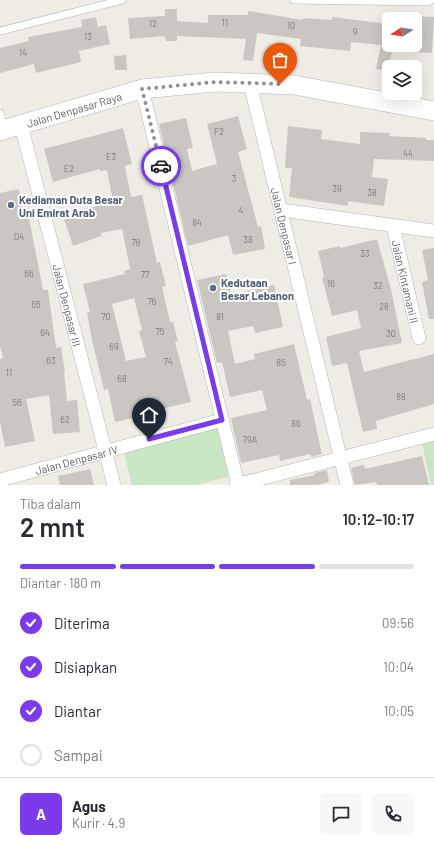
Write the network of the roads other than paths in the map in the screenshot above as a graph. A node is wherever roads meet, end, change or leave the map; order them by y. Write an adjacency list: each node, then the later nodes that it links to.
1 (122, 0): 4 (lane)
2 (294, 0): 3 (lane)
3 (432, 0)
4 (0, 31)
5 (250, 83): 6 (street, Jalan Denpasar Raya); 7 (street, Jalan Denpasar Raya); 9 (street, Jalan Denpasar I)
6 (142, 89): 8 (street, Jalan Denpasar Raya); 13 (street)
7 (434, 110)
8 (6, 125): 15 (street, Jalan Denpasar III)
9 (280, 210): 10 (street, Jalan Kintamani II); 16 (street, Jalan Denpasar I)
10 (393, 226): 11 (street, Jalan Kintamani II); 12 (street, Jalan Kintamani II)
11 (434, 230)
12 (419, 338)
13 (222, 420): 15 (street, Jalan Denpasar IV); 19 (street)
14 (434, 434): 16 (street)
15 (106, 451): 17 (street, Jalan Denpasar IV); 18 (street, Jalan Denpasar III)
16 (340, 458): 19 (street); 20 (street, Jalan Denpasar I)
17 (0, 480)
18 (114, 485)
19 (238, 485)
20 (347, 485)

